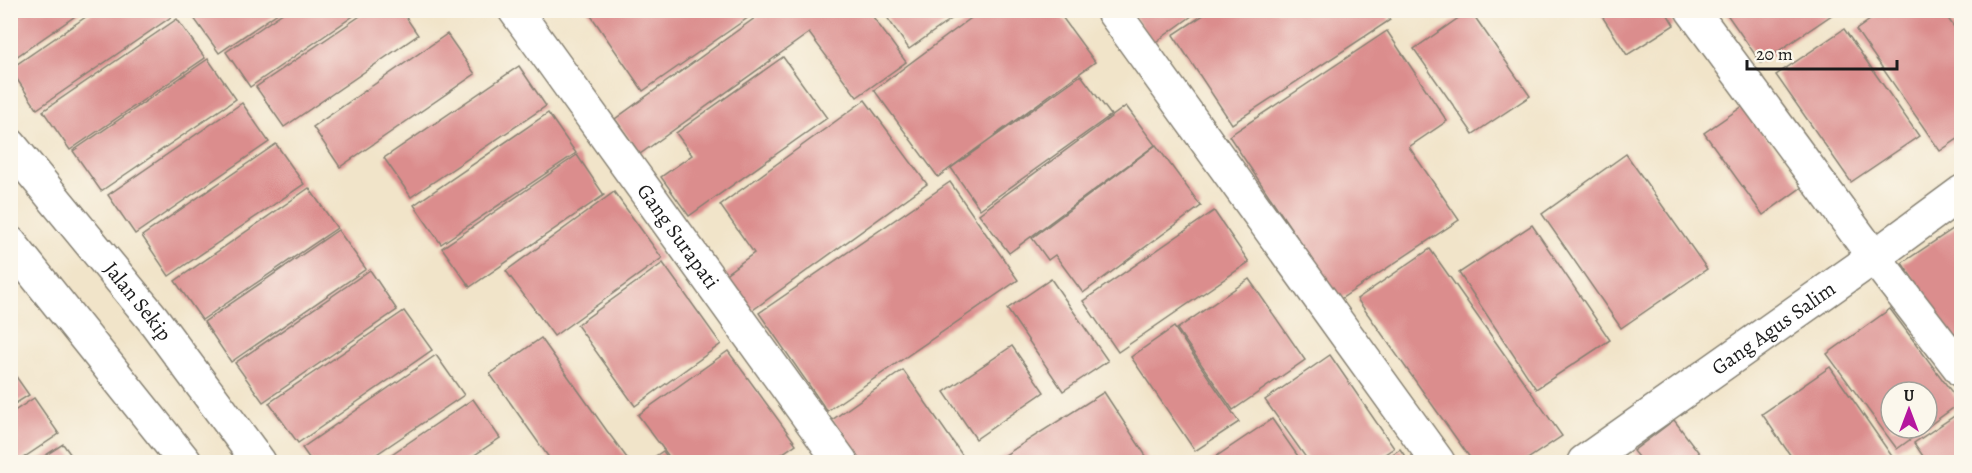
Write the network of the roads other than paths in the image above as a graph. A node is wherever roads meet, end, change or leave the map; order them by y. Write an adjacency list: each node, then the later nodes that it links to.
1 (515, 10): 11 (street, Gang Surapati)
2 (1112, 10): 12 (street)
3 (1692, 10): 7 (street)
4 (10, 145): 10 (street, Jalan Sekip)
5 (1962, 192): 7 (street, Gang Agus Salim)
6 (10, 243): 9 (street)
7 (1874, 257): 8 (street); 13 (street, Gang Agus Salim)
8 (1962, 371)
9 (185, 462)
10 (259, 462)
11 (841, 462)
12 (1438, 462)
13 (1584, 462)

